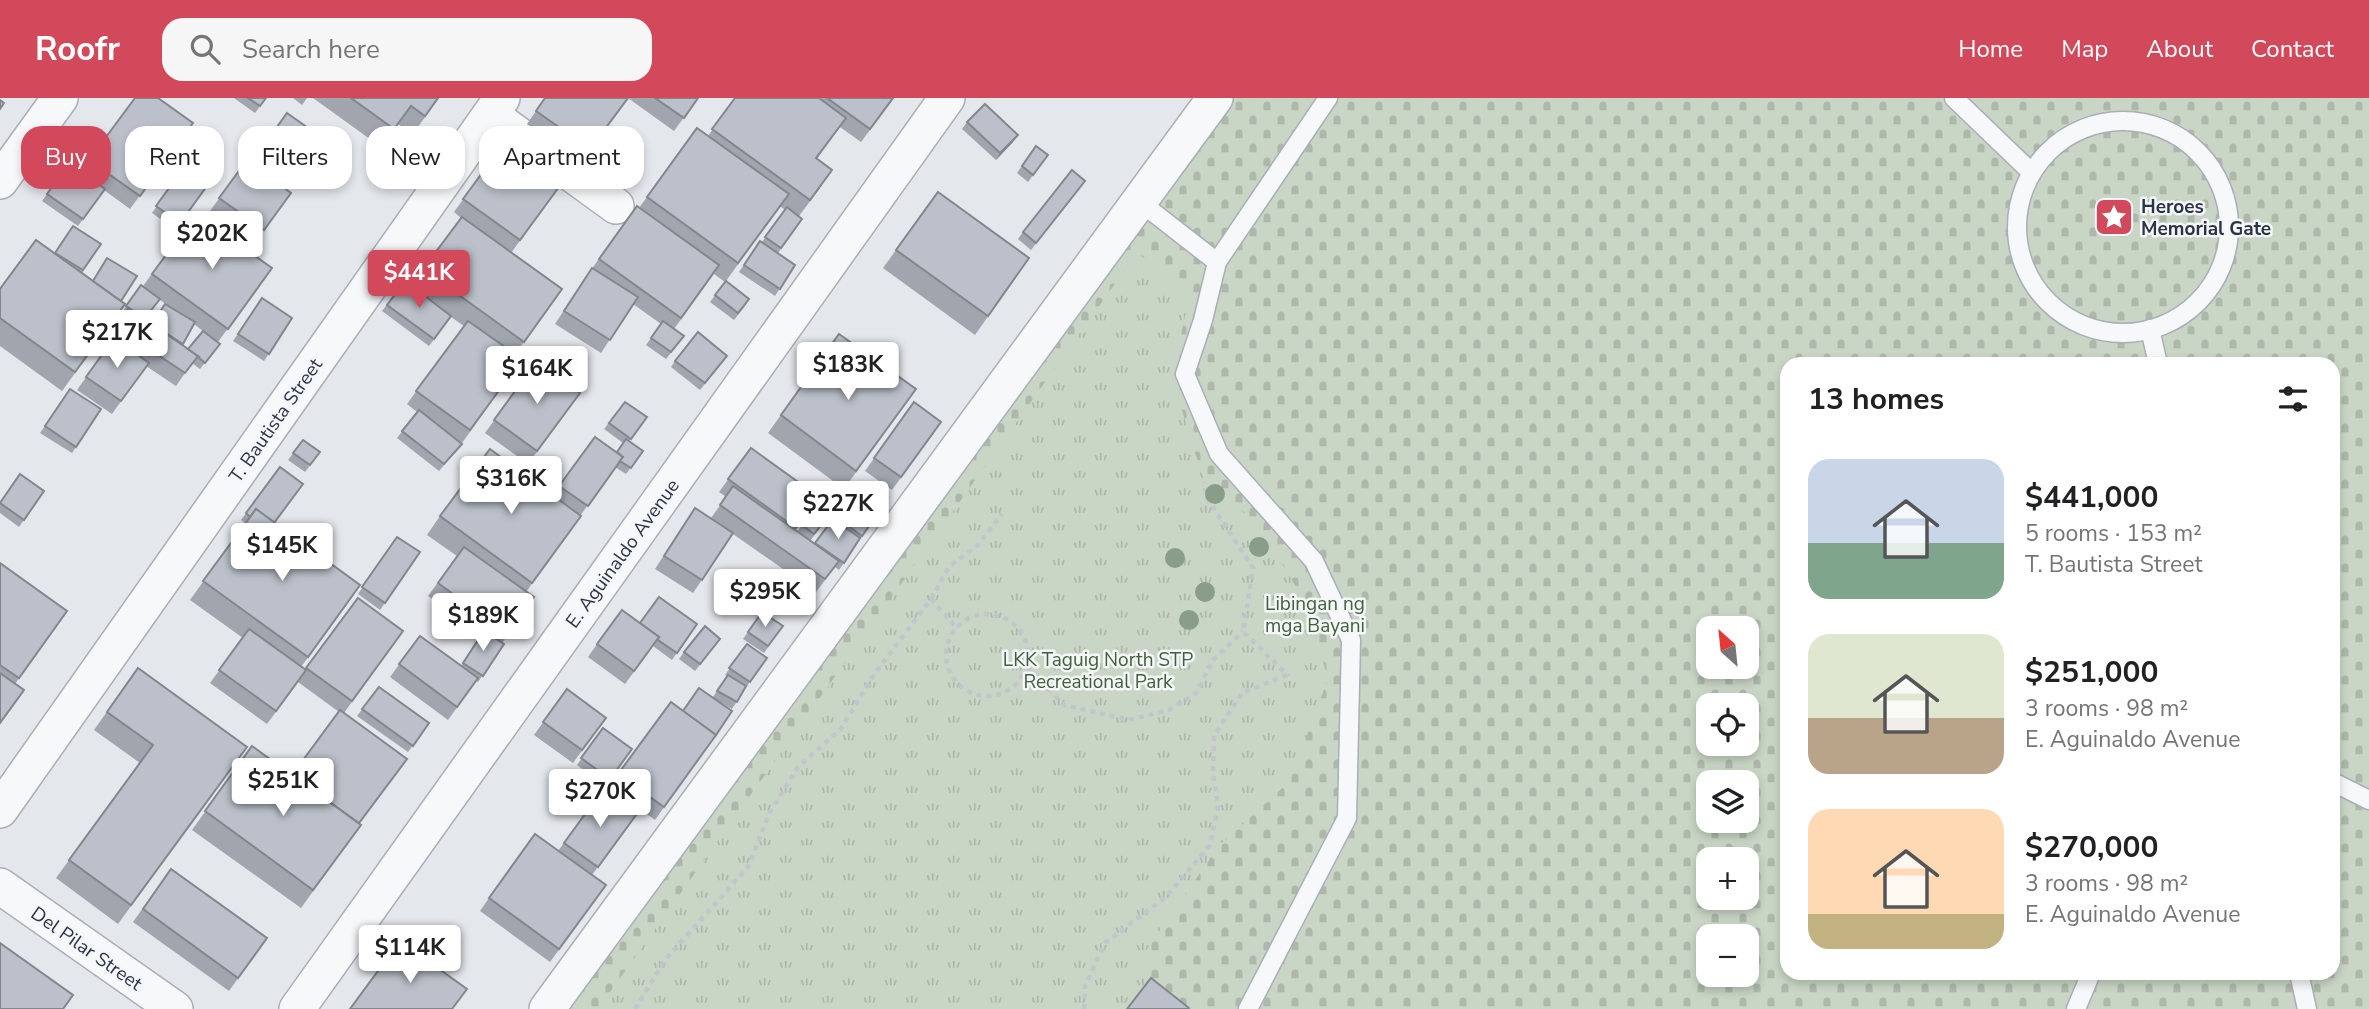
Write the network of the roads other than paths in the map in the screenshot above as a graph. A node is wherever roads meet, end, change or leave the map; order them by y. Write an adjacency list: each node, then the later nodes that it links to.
1 (60, 98): 8 (street)
2 (947, 98): 21 (street, E. Aguinaldo Avenue)
3 (1215, 98): 9 (street)
4 (1328, 98): 11 (lane)
5 (1954, 98): 7 (lane)
6 (496, 106): 10 (street); 16 (street, T. Bautista Street)
7 (2031, 172): 12 (lane); 12 (lane)
8 (0, 181)
9 (1140, 202): 11 (lane); 22 (street)
10 (616, 206)
11 (1217, 262): 23 (lane)
12 (2150, 330): 13 (lane)
13 (2156, 357)
14 (2340, 786): 15 (lane)
15 (2369, 800)
16 (0, 810)
17 (0, 887): 20 (street, Del Pilar Street)
18 (2088, 980): 24 (lane)
19 (2301, 980): 25 (lane)
20 (175, 1009)
21 (297, 1009)
22 (547, 1009)
23 (1248, 1009)
24 (2076, 1009)
25 (2307, 1009)

